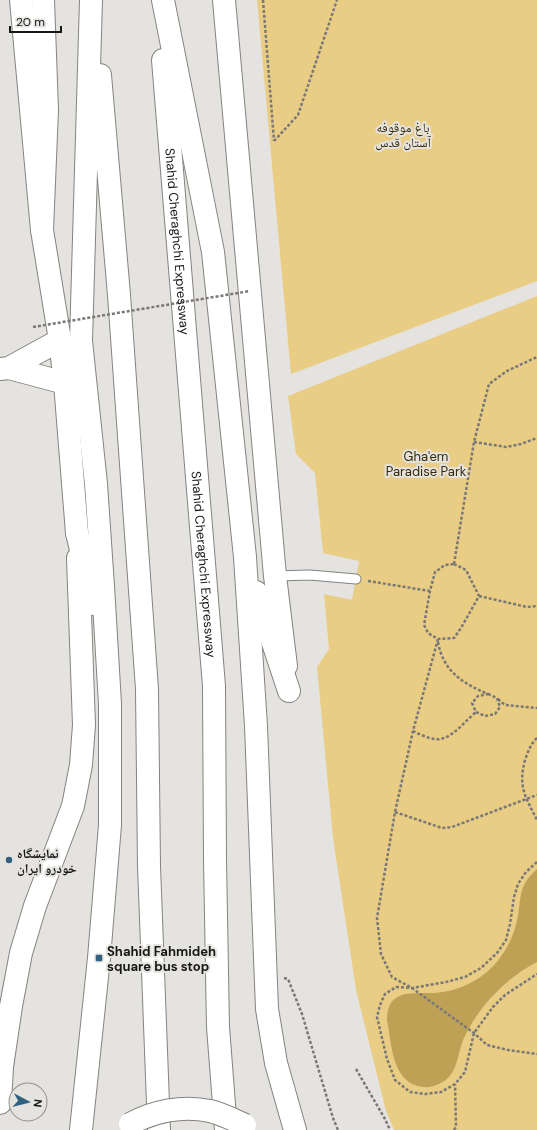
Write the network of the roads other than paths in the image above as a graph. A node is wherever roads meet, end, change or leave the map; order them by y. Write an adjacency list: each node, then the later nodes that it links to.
1 (21, 0): 8 (main road)
2 (43, 0): 8 (main road)
3 (90, 0): 16 (main road)
4 (94, 0): 21 (main road)
5 (158, 0): 19 (main road, Shahid Cheraghchi Expressway)
6 (164, 0): 13 (main road)
7 (224, 0): 15 (main road)
8 (42, 230): 9 (main road)
9 (60, 340): 10 (main road); 11 (main road)
10 (5, 369): 11 (main road)
11 (64, 383): 12 (main road)
12 (77, 533): 16 (main road); 17 (main road)
13 (245, 558): 15 (main road); 22 (main road)
14 (356, 579): 15 (lane)
15 (276, 582)
16 (107, 659): 20 (main road)
17 (0, 1103)
18 (127, 1127): 19 (main road, bridge)
19 (241, 1128)
20 (81, 1130)
21 (159, 1130)
22 (295, 1130)

